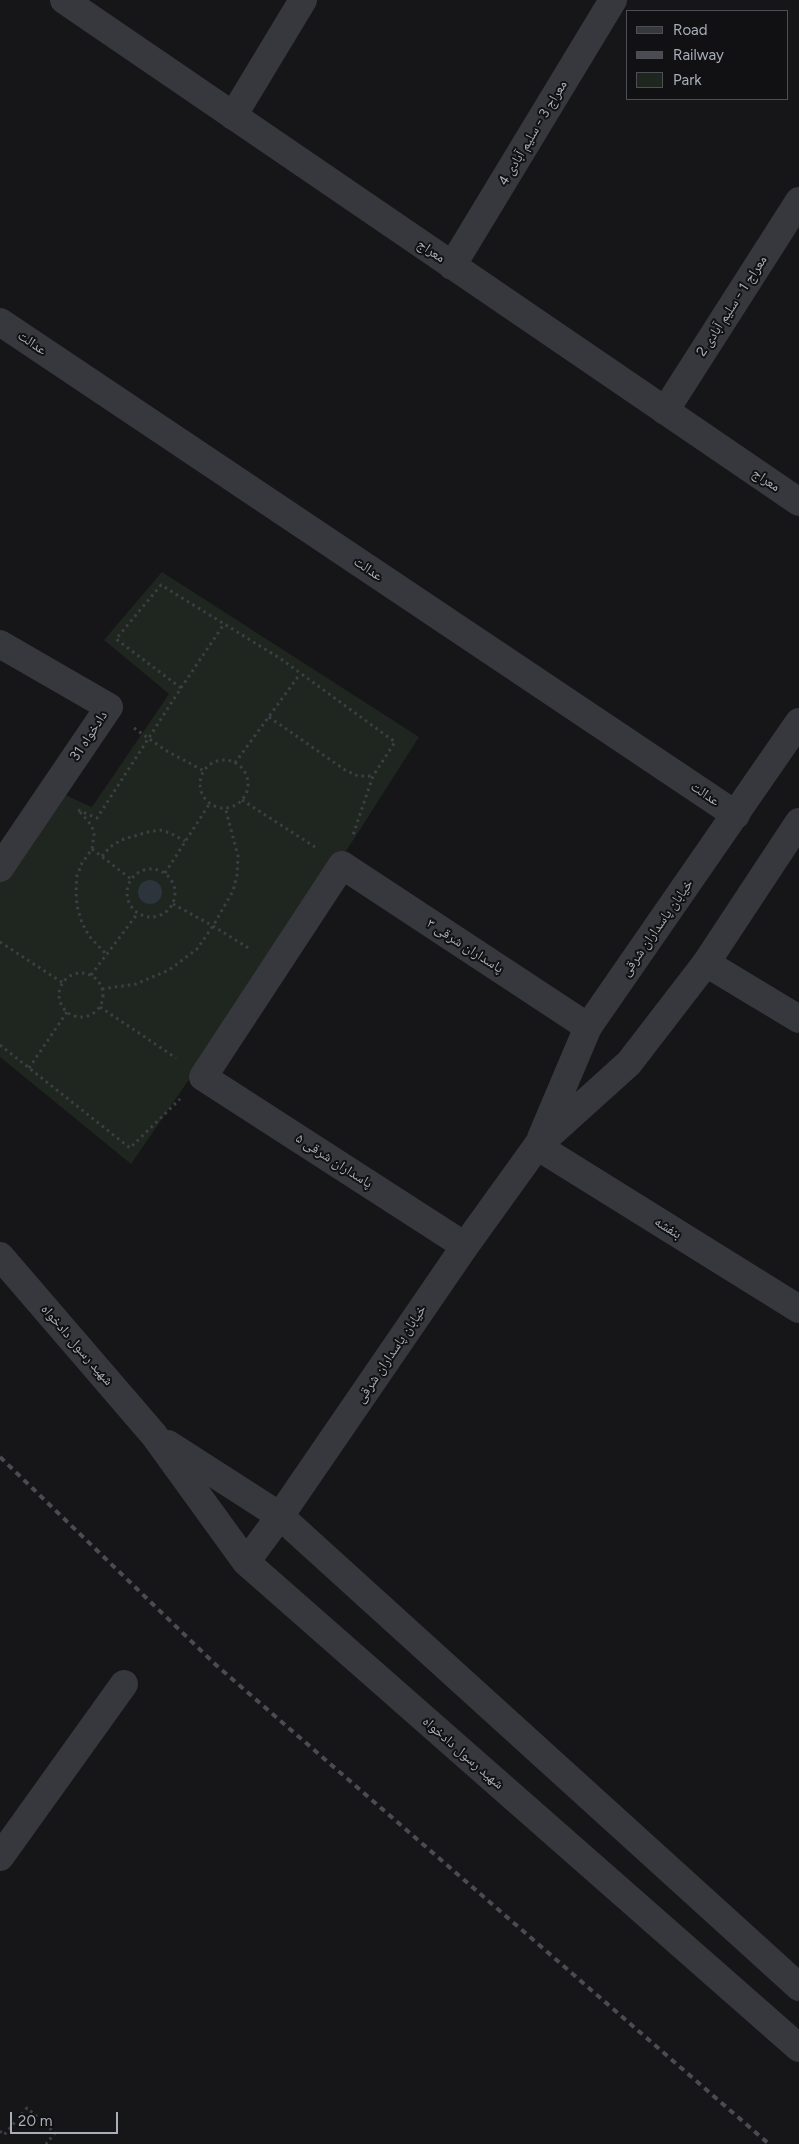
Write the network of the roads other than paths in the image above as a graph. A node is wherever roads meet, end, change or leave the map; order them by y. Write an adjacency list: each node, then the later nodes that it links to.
1 (64, 0): 4 (street, معراج)
2 (303, 0): 4 (street)
3 (614, 0): 6 (street, معراج 3 - سلیم آبادی 4)
4 (233, 116): 6 (street, معراج)
5 (799, 201): 8 (street, معراج 1 - سلیم آبادی 2)
6 (452, 266): 8 (street, معراج)
7 (0, 322): 12 (street, عدالت)
8 (665, 411): 9 (street, معراج)
9 (799, 502)
10 (0, 644): 14 (street, دادخواه 31)
11 (799, 722): 12 (street, خیابان پاسداران شرقی)
12 (736, 815): 17 (street, خیابان پاسداران شرقی)
13 (799, 822): 15 (street, خیابان پاسداران شرقی)
14 (0, 868)
15 (706, 963): 16 (street); 19 (street, خیابان پاسداران شرقی)
16 (799, 1019)
17 (588, 1027): 18 (street, پاسداران شرقی ۳); 19 (street, خیابان پاسداران شرقی)
18 (203, 1077): 20 (street, پاسداران شرقی ۵)
19 (537, 1146): 20 (street, خیابان پاسداران شرقی); 22 (street, بنفشه)
20 (465, 1246): 24 (street, خیابان پاسداران شرقی)
21 (0, 1256): 23 (street, شهید رسول دادخواه)
22 (799, 1309)
23 (154, 1435): 24 (street, شهید رسول دادخواه); 25 (street, شهید رسول دادخواه)
24 (280, 1516): 25 (street, خیابان پاسداران شرقی); 28 (street, شهید رسول دادخواه)
25 (246, 1562): 29 (street, شهید رسول دادخواه)
26 (124, 1684): 27 (street)
27 (0, 1857)
28 (799, 1987)
29 (799, 2048)

